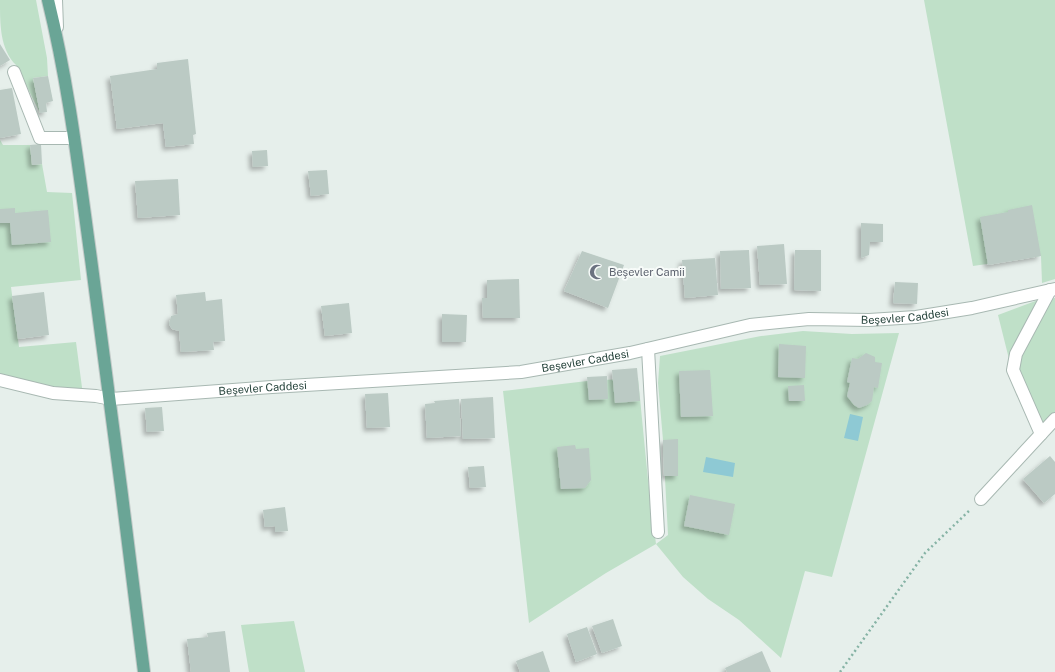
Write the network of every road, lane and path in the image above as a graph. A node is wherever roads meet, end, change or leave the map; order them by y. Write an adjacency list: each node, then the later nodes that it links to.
1 (48, 0): 3 (main road)
2 (56, 0): 3 (street)
3 (58, 38): 5 (main road)
4 (14, 72): 5 (street)
5 (74, 138): 9 (main road)
6 (1052, 290): 7 (street, Beşevler Caddesi); 11 (street)
7 (648, 349): 9 (street, Beşevler Caddesi); 13 (street)
8 (0, 380): 9 (street, Beşevler Caddesi)
9 (111, 399): 14 (main road)
10 (1055, 418): 11 (street)
11 (1041, 434): 12 (street)
12 (981, 499): 15 (path)
13 (658, 532)
14 (144, 672)
15 (840, 672)

